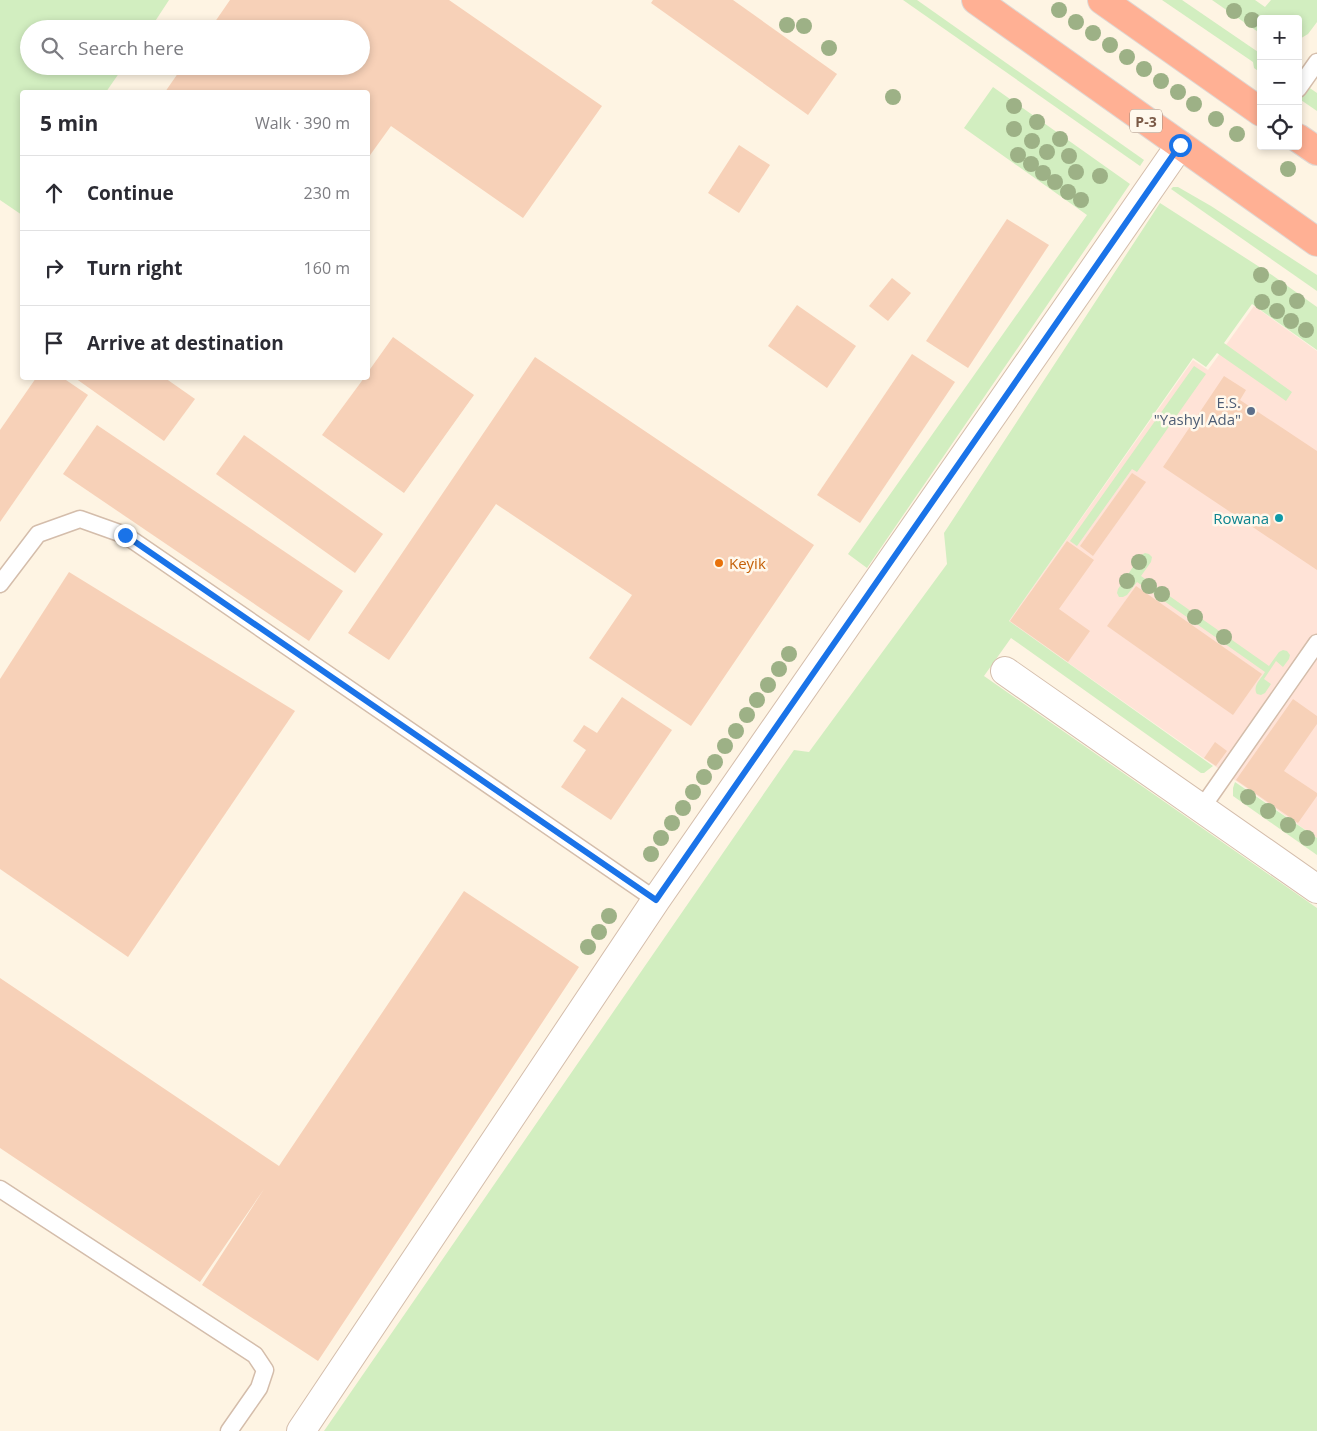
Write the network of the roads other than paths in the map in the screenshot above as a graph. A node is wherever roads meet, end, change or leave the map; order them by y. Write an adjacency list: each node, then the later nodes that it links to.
1 (976, 0): 7 (highway, P-3)
2 (1102, 0): 5 (highway)
3 (1317, 62): 4 (lane)
4 (1302, 83)
5 (1257, 109)
6 (1302, 141): 8 (highway)
7 (1180, 145): 9 (highway, P-3); 15 (street)
8 (1317, 152)
9 (1317, 242)
10 (0, 584): 15 (lane)
11 (1317, 643): 13 (lane)
12 (1005, 671): 13 (street)
13 (1201, 809): 14 (street)
14 (1317, 889)
15 (656, 900): 18 (street)
16 (0, 1189): 17 (lane)
17 (229, 1431)
18 (301, 1431)

